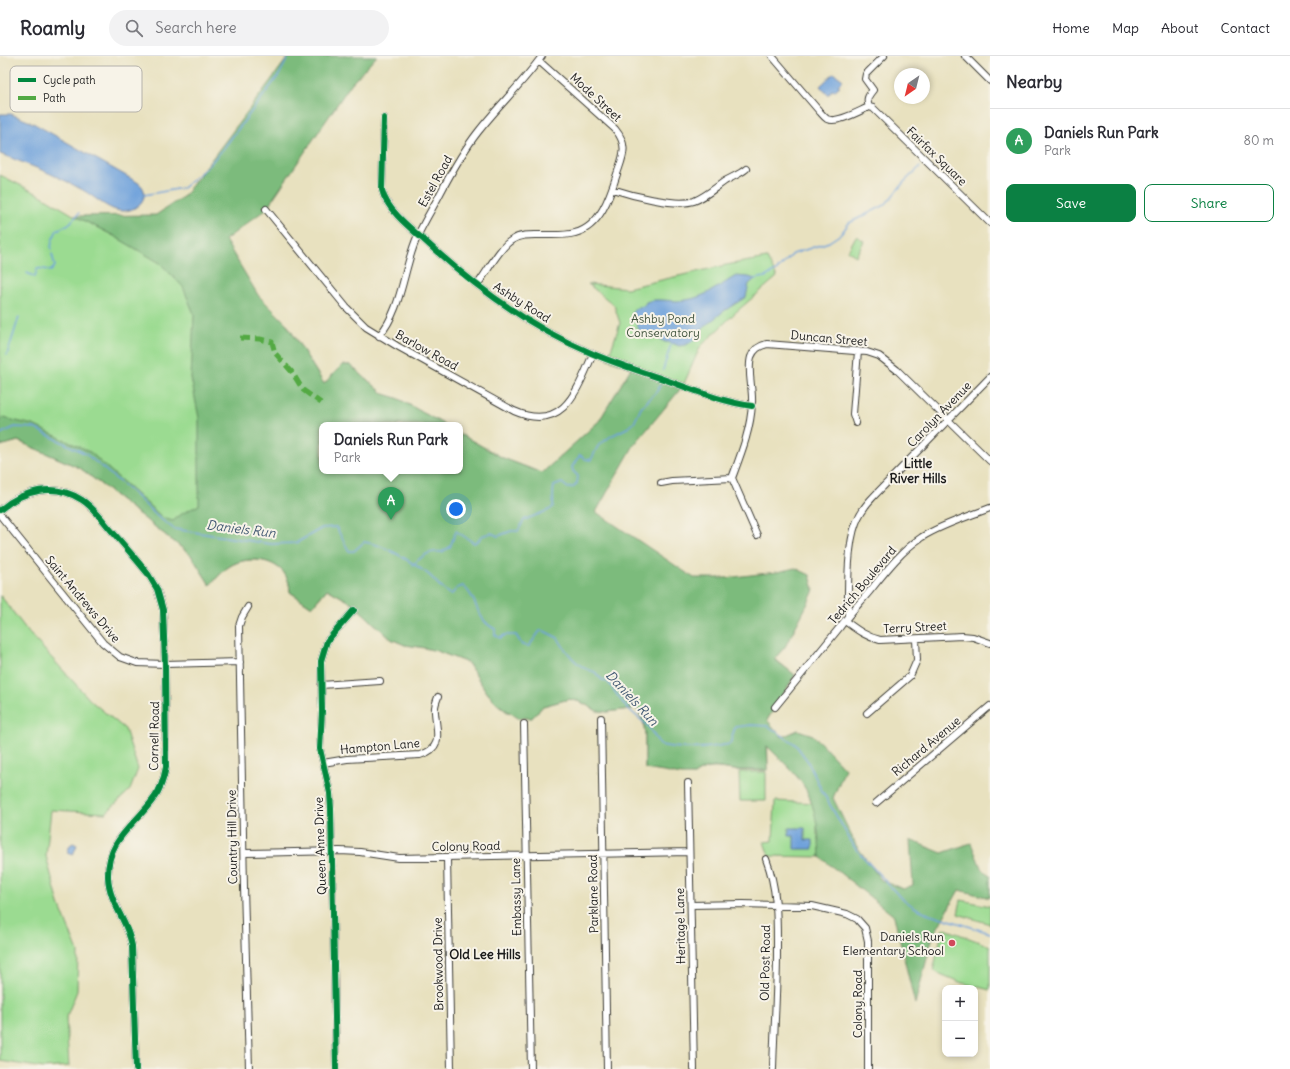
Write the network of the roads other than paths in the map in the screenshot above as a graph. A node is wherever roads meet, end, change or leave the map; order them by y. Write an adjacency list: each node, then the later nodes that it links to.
1 (772, 56): 6 (street)
2 (884, 56): 6 (street)
3 (965, 56): 5 (street)
4 (541, 58): 9 (street, Mode Street); 12 (street, Estel Road)
5 (990, 81)
6 (869, 107): 11 (street, Fairfax Square)
7 (384, 118): 12 (street, Ashby Road)
8 (746, 168): 9 (street)
9 (612, 189): 13 (street, Mode Street)
10 (266, 209): 14 (street, Barlow Road)
11 (990, 223)
12 (418, 235): 13 (street, Ashby Road); 14 (street, Estel Road)
13 (477, 285): 16 (street, Ashby Road)
14 (379, 336): 16 (street, Barlow Road)
15 (858, 351): 18 (street, Duncan Street); 19 (street, Duncan Street); 20 (street)
16 (593, 354): 18 (street, Ashby Road)
17 (990, 377): 19 (street, Carolyn Avenue)
18 (752, 406): 22 (street)
19 (948, 420): 21 (street, Duncan Street); 30 (street, Carolyn Avenue)
20 (856, 423)
21 (990, 461)
22 (732, 478): 23 (street); 27 (street)
23 (661, 483)
24 (990, 508): 30 (street, Tedrich Boulevard)
25 (0, 510): 34 (street, Cornell Road)
26 (0, 515): 34 (street, Saint Andrews Drive)
27 (757, 535)
28 (248, 607): 33 (street, Country Hill Drive)
29 (354, 610): 36 (street, Queen Anne Drive)
30 (846, 618): 31 (street, Terry Street); 39 (street, Tedrich Boulevard)
31 (916, 639): 32 (street, Terry Street); 40 (street)
32 (990, 643)
33 (240, 662): 34 (street, Saint Andrews Drive); 48 (street, Country Hill Drive)
34 (165, 664): 55 (street, Cornell Road)
35 (380, 681): 36 (street)
36 (321, 685): 43 (street, Queen Anne Drive)
37 (438, 697): 43 (street, Hampton Lane)
38 (990, 706): 45 (street, Richard Avenue)
39 (775, 707)
40 (867, 713)
41 (601, 718): 49 (street, Parklane Road)
42 (524, 724): 50 (street, Embassy Lane)
43 (322, 763): 46 (street, Queen Anne Drive)
44 (688, 783): 47 (street, Heritage Lane)
45 (876, 803)
46 (332, 851): 48 (street, Colony Road); 51 (street, Colony Road); 57 (street, Queen Anne Drive)
47 (690, 852): 49 (street, Colony Road); 53 (street, Heritage Lane)
48 (244, 853): 56 (street, Country Hill Drive)
49 (604, 854): 50 (street, Colony Road); 60 (street, Parklane Road)
50 (527, 856): 51 (street, Colony Road); 59 (street, Embassy Lane)
51 (447, 858): 58 (street, Brookwood Drive)
52 (766, 859): 54 (street, Old Post Road)
53 (691, 905): 54 (street, Colony Road); 61 (street, Heritage Lane)
54 (776, 906): 62 (street, Old Post Road); 63 (street, Colony Road)
55 (136, 1069)
56 (249, 1069)
57 (336, 1069)
58 (451, 1069)
59 (531, 1069)
60 (607, 1069)
61 (694, 1069)
62 (772, 1069)
63 (868, 1069)

